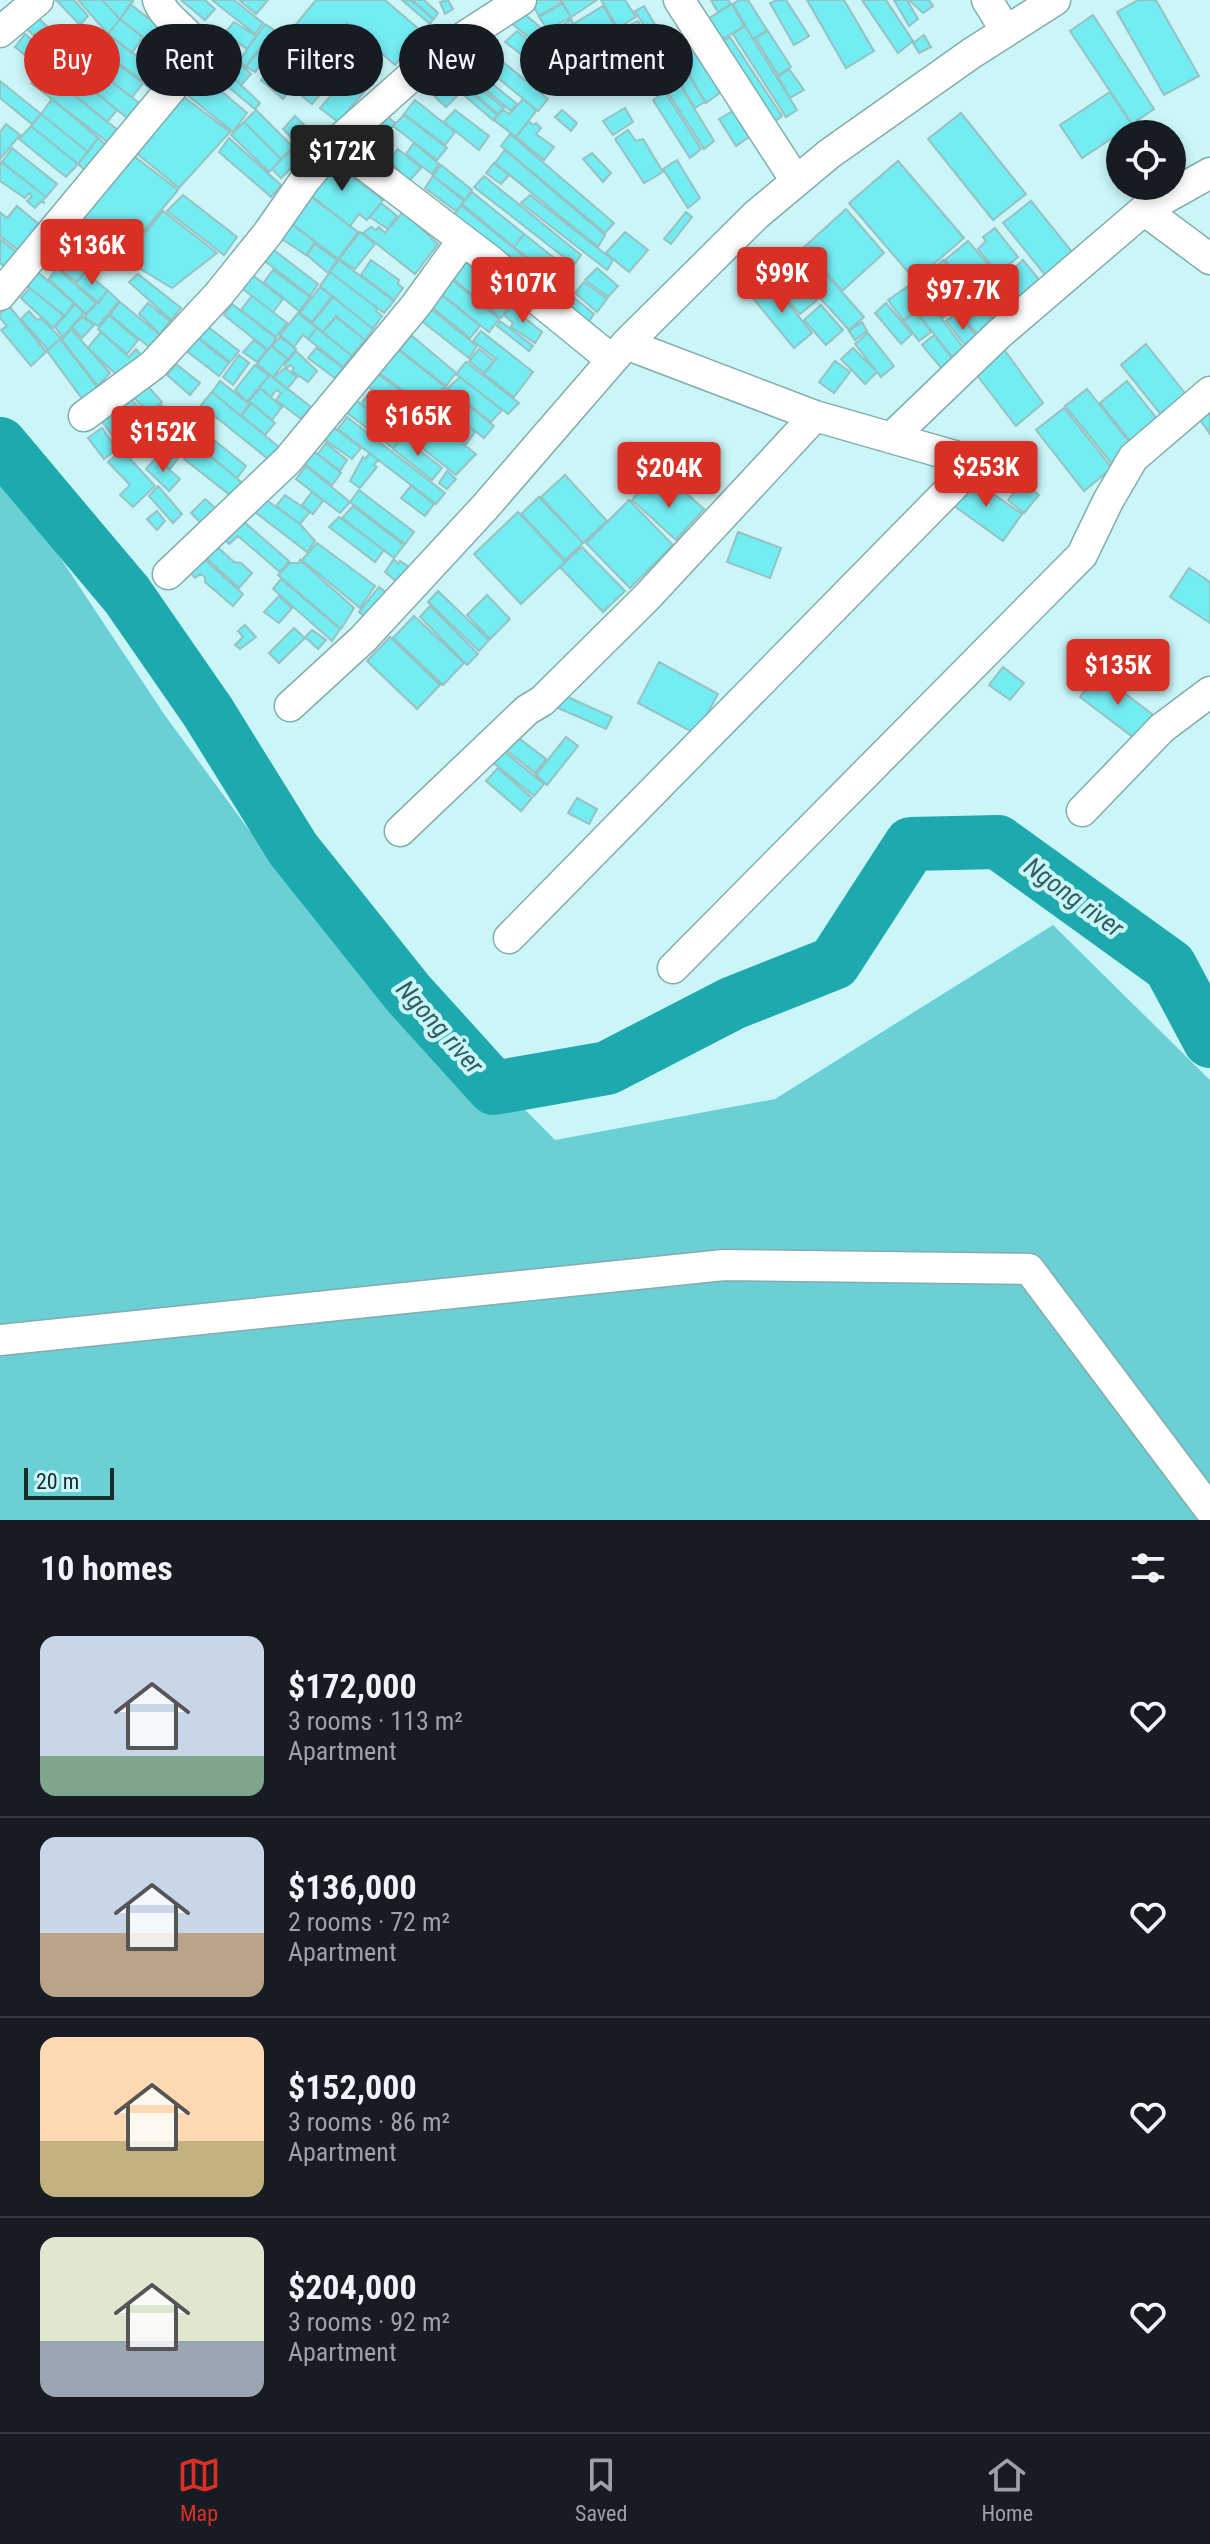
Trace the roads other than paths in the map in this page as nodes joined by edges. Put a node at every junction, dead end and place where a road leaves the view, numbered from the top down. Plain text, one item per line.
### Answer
1 (38, 0) edge
2 (158, 0) edge
3 (521, 0) edge
4 (679, 0) edge
5 (987, 0) edge
6 (1055, 0) edge
7 (1006, 31) junction
8 (0, 32) edge
9 (336, 143) junction
10 (1210, 173) edge
11 (796, 181) junction
12 (1144, 210) junction
13 (463, 240) junction
14 (1210, 259) edge
15 (0, 295) edge
16 (619, 352) junction
17 (1210, 392) edge
18 (84, 416) dead end
19 (815, 416) junction
20 (891, 438) junction
21 (168, 574) dead end
22 (1210, 692) edge
23 (290, 706) dead end
24 (1082, 811) dead end
25 (400, 831) dead end
26 (509, 938) dead end
27 (673, 968) dead end
28 (0, 1340) edge
29 (1210, 1510) edge

1 - 8 street
2 - 15 street
3 - 9 street
4 - 11 street
5 - 7 street
6 - 7 street
7 - 11 street
9 - 13 street
9 - 18 street
10 - 12 street
11 - 16 street
12 - 14 street
12 - 20 street
13 - 16 street
13 - 21 street
16 - 19 street
16 - 23 street
17 - 27 street
19 - 20 street
19 - 25 street
20 - 26 street
22 - 24 street
28 - 29 street

